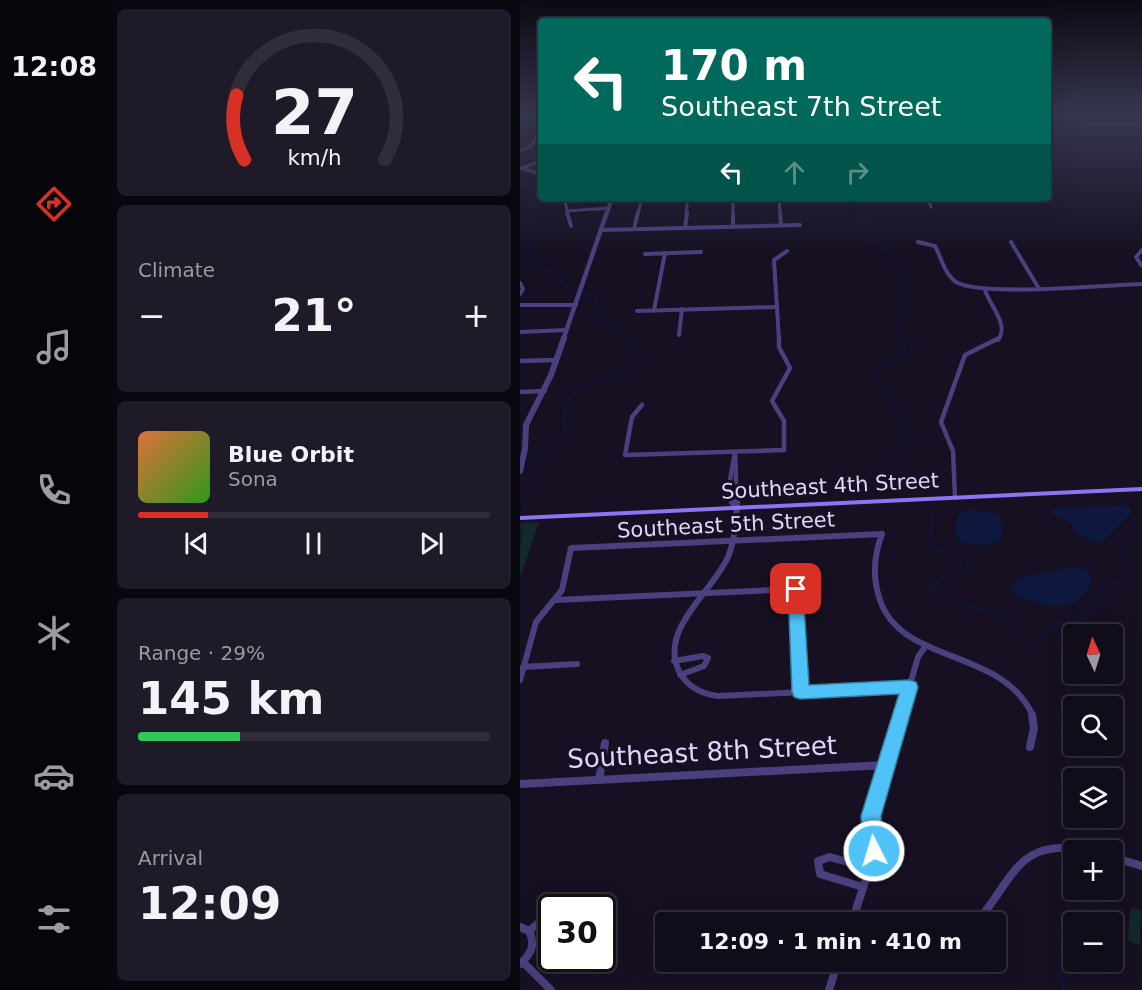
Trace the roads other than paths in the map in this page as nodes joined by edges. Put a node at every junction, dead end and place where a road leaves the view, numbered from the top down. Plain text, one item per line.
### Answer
1 (538, 163) edge
2 (520, 168) edge
3 (538, 173) edge
4 (565, 201) edge
5 (611, 201) edge
6 (641, 201) edge
7 (688, 201) edge
8 (733, 201) edge
9 (779, 201) edge
10 (929, 201) edge
11 (931, 207) dead end
12 (609, 208) junction
13 (567, 211) junction
14 (781, 225) junction
15 (800, 225) dead end
16 (571, 226) dead end
17 (733, 227) junction
18 (685, 228) junction
19 (634, 229) junction
20 (602, 230) junction
21 (918, 242) dead end
22 (1011, 242) dead end
23 (787, 251) dead end
24 (1140, 251) edge
25 (701, 252) dead end
26 (665, 253) junction
27 (645, 254) dead end
28 (1141, 266) edge
29 (520, 283) edge
30 (1141, 284) edge
31 (1038, 287) junction
32 (985, 290) junction
33 (520, 294) edge
34 (577, 303) junction
35 (520, 305) edge
36 (777, 306) junction
37 (682, 309) junction
38 (637, 310) dead end
39 (654, 310) junction
40 (566, 330) junction
41 (520, 332) edge
42 (679, 335) dead end
43 (556, 360) junction
44 (520, 361) edge
45 (545, 391) junction
46 (520, 392) edge
47 (642, 405) dead end
48 (523, 426) edge
49 (735, 452) junction
50 (520, 471) edge
51 (1141, 489) edge
52 (955, 498) junction
53 (735, 508) junction
54 (520, 518) edge
55 (732, 541) junction
56 (701, 596) junction
57 (554, 600) junction
58 (925, 647) junction
59 (674, 661) junction
60 (577, 664) dead end
61 (523, 667) junction
62 (680, 675) junction
63 (520, 680) edge
64 (909, 687) junction
65 (800, 692) junction
66 (605, 742) dead end
67 (1030, 747) dead end
68 (886, 765) junction
69 (599, 780) junction
70 (520, 784) edge
71 (1063, 848) edge
72 (1123, 860) edge
73 (1141, 866) edge
74 (869, 868) junction
75 (863, 887) junction
76 (855, 912) edge
77 (984, 912) edge
78 (538, 924) edge
79 (520, 927) edge
80 (529, 931) junction
81 (522, 963) edge
82 (835, 972) edge
83 (551, 990) edge
84 (829, 990) edge

1 - 2 street
2 - 3 street
4 - 13 street
5 - 12 street
6 - 19 street
7 - 18 street
8 - 17 street
9 - 14 street
10 - 11 street
12 - 13 street
12 - 20 street
13 - 16 street
14 - 15 street
14 - 17 street
17 - 18 street
18 - 19 street
19 - 20 street
20 - 34 street
21 - 32 street
22 - 31 street
23 - 36 street
24 - 28 street
25 - 26 street
26 - 27 street
26 - 39 street
29 - 33 street
30 - 31 street
31 - 32 street
32 - 52 street
34 - 35 street
34 - 40 street
36 - 37 street
36 - 49 street
37 - 39 street
37 - 42 street
38 - 39 street
40 - 41 street
40 - 43 street
43 - 44 street
43 - 45 street
45 - 46 street
45 - 48 street
47 - 49 street
48 - 50 street
49 - 53 street
51 - 52 main road, Southeast 4th Street
52 - 53 main road, Southeast 4th Street
53 - 54 main road, Southeast 4th Street
53 - 55 street
55 - 56 street
55 - 57 street, Southeast 5th Street
55 - 58 street, Southeast 5th Street
56 - 57 street
56 - 59 street
56 - 65 street
57 - 61 street
58 - 64 street
58 - 67 street
59 - 62 street
59 - 62 street
60 - 61 street
61 - 63 street
62 - 65 street
64 - 65 street
64 - 68 street
66 - 69 street
68 - 69 street, Southeast 8th Street
68 - 74 street
69 - 70 street, Southeast 8th Street
71 - 77 street
72 - 73 street
74 - 75 street
74 - 75 street
75 - 76 street
78 - 80 street
79 - 80 street
80 - 81 street
81 - 83 street
82 - 84 street

